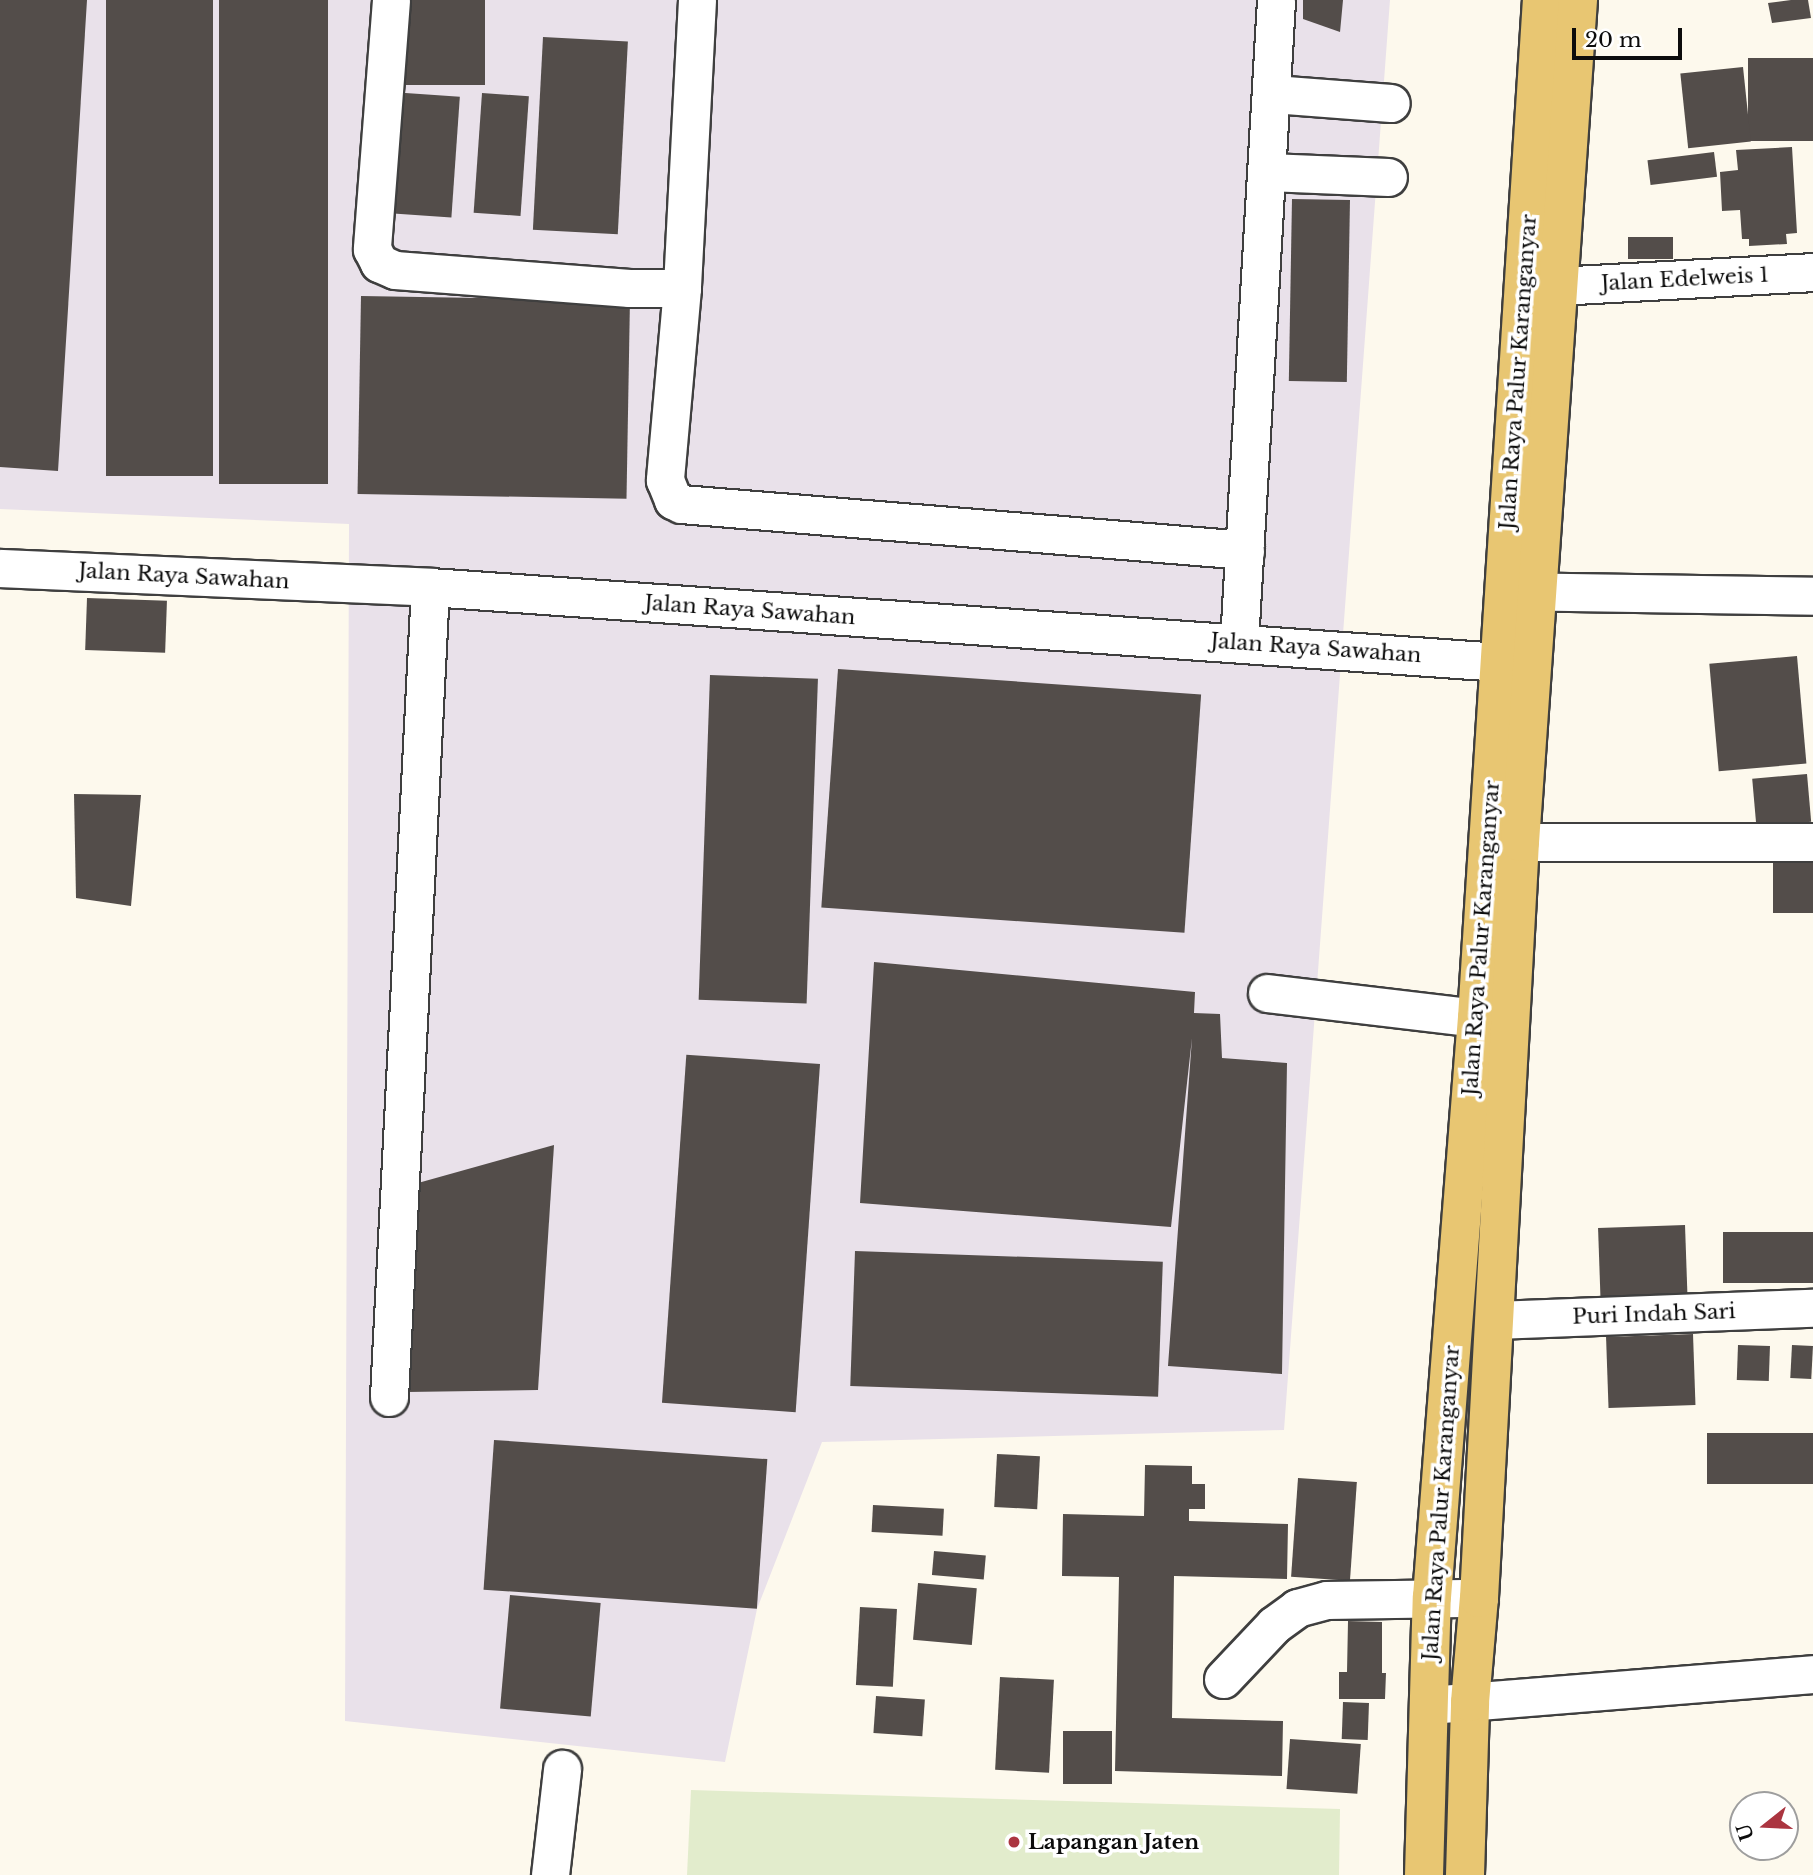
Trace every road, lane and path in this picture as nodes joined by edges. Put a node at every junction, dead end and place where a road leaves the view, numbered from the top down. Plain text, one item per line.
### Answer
1 (391, 0) edge
2 (697, 0) edge
3 (1276, 0) edge
4 (1542, 0) edge
5 (1578, 0) edge
6 (1273, 94) junction
7 (1391, 103) dead end
8 (1268, 172) junction
9 (1388, 177) dead end
10 (1813, 272) edge
11 (1580, 284) junction
12 (682, 288) junction
13 (1245, 550) junction
14 (0, 568) edge
15 (430, 587) junction
16 (1549, 592) junction
17 (1813, 596) edge
18 (1239, 642) junction
19 (1515, 664) junction
20 (1504, 842) junction
21 (1813, 842) edge
22 (1267, 993) dead end
23 (1477, 1018) junction
24 (1813, 1308) edge
25 (1521, 1319) junction
26 (389, 1396) dead end
27 (1432, 1597) junction
28 (1479, 1598) junction
29 (1813, 1674) edge
30 (1223, 1679) dead end
31 (1495, 1700) junction
32 (1429, 1705) junction
33 (562, 1769) dead end
34 (550, 1875) edge
35 (1424, 1875) edge
36 (1465, 1875) edge

1 - 12 street
2 - 12 street
3 - 6 street
4 - 16 main road, Jalan Raya Palur Karanganyar
5 - 11 main road, Jalan Raya Palur Karanganyar
6 - 7 street
6 - 8 street
8 - 9 street
8 - 13 street
10 - 11 street, Jalan Edelweis 1
11 - 16 main road, Jalan Raya Palur Karanganyar
12 - 13 street
13 - 18 street
14 - 15 street, Jalan Raya Sawahan
15 - 18 street, Jalan Raya Sawahan
15 - 26 street
16 - 17 street
16 - 19 main road, Jalan Raya Palur Karanganyar
18 - 19 street, Jalan Raya Sawahan
19 - 20 main road, Jalan Raya Palur Karanganyar
20 - 21 street
20 - 23 main road, Jalan Raya Palur Karanganyar
20 - 25 main road, Jalan Raya Palur Karanganyar
22 - 23 street
23 - 27 main road, Jalan Raya Palur Karanganyar
24 - 25 street, Puri Indah Sari
25 - 28 main road, Jalan Raya Palur Karanganyar
27 - 28 street
27 - 30 street
27 - 32 main road, Jalan Raya Palur Karanganyar
28 - 31 main road, Jalan Raya Palur Karanganyar
29 - 31 street
31 - 32 street
31 - 36 main road, Jalan Raya Palur Karanganyar
32 - 35 main road, Jalan Raya Palur Karanganyar
33 - 34 street

